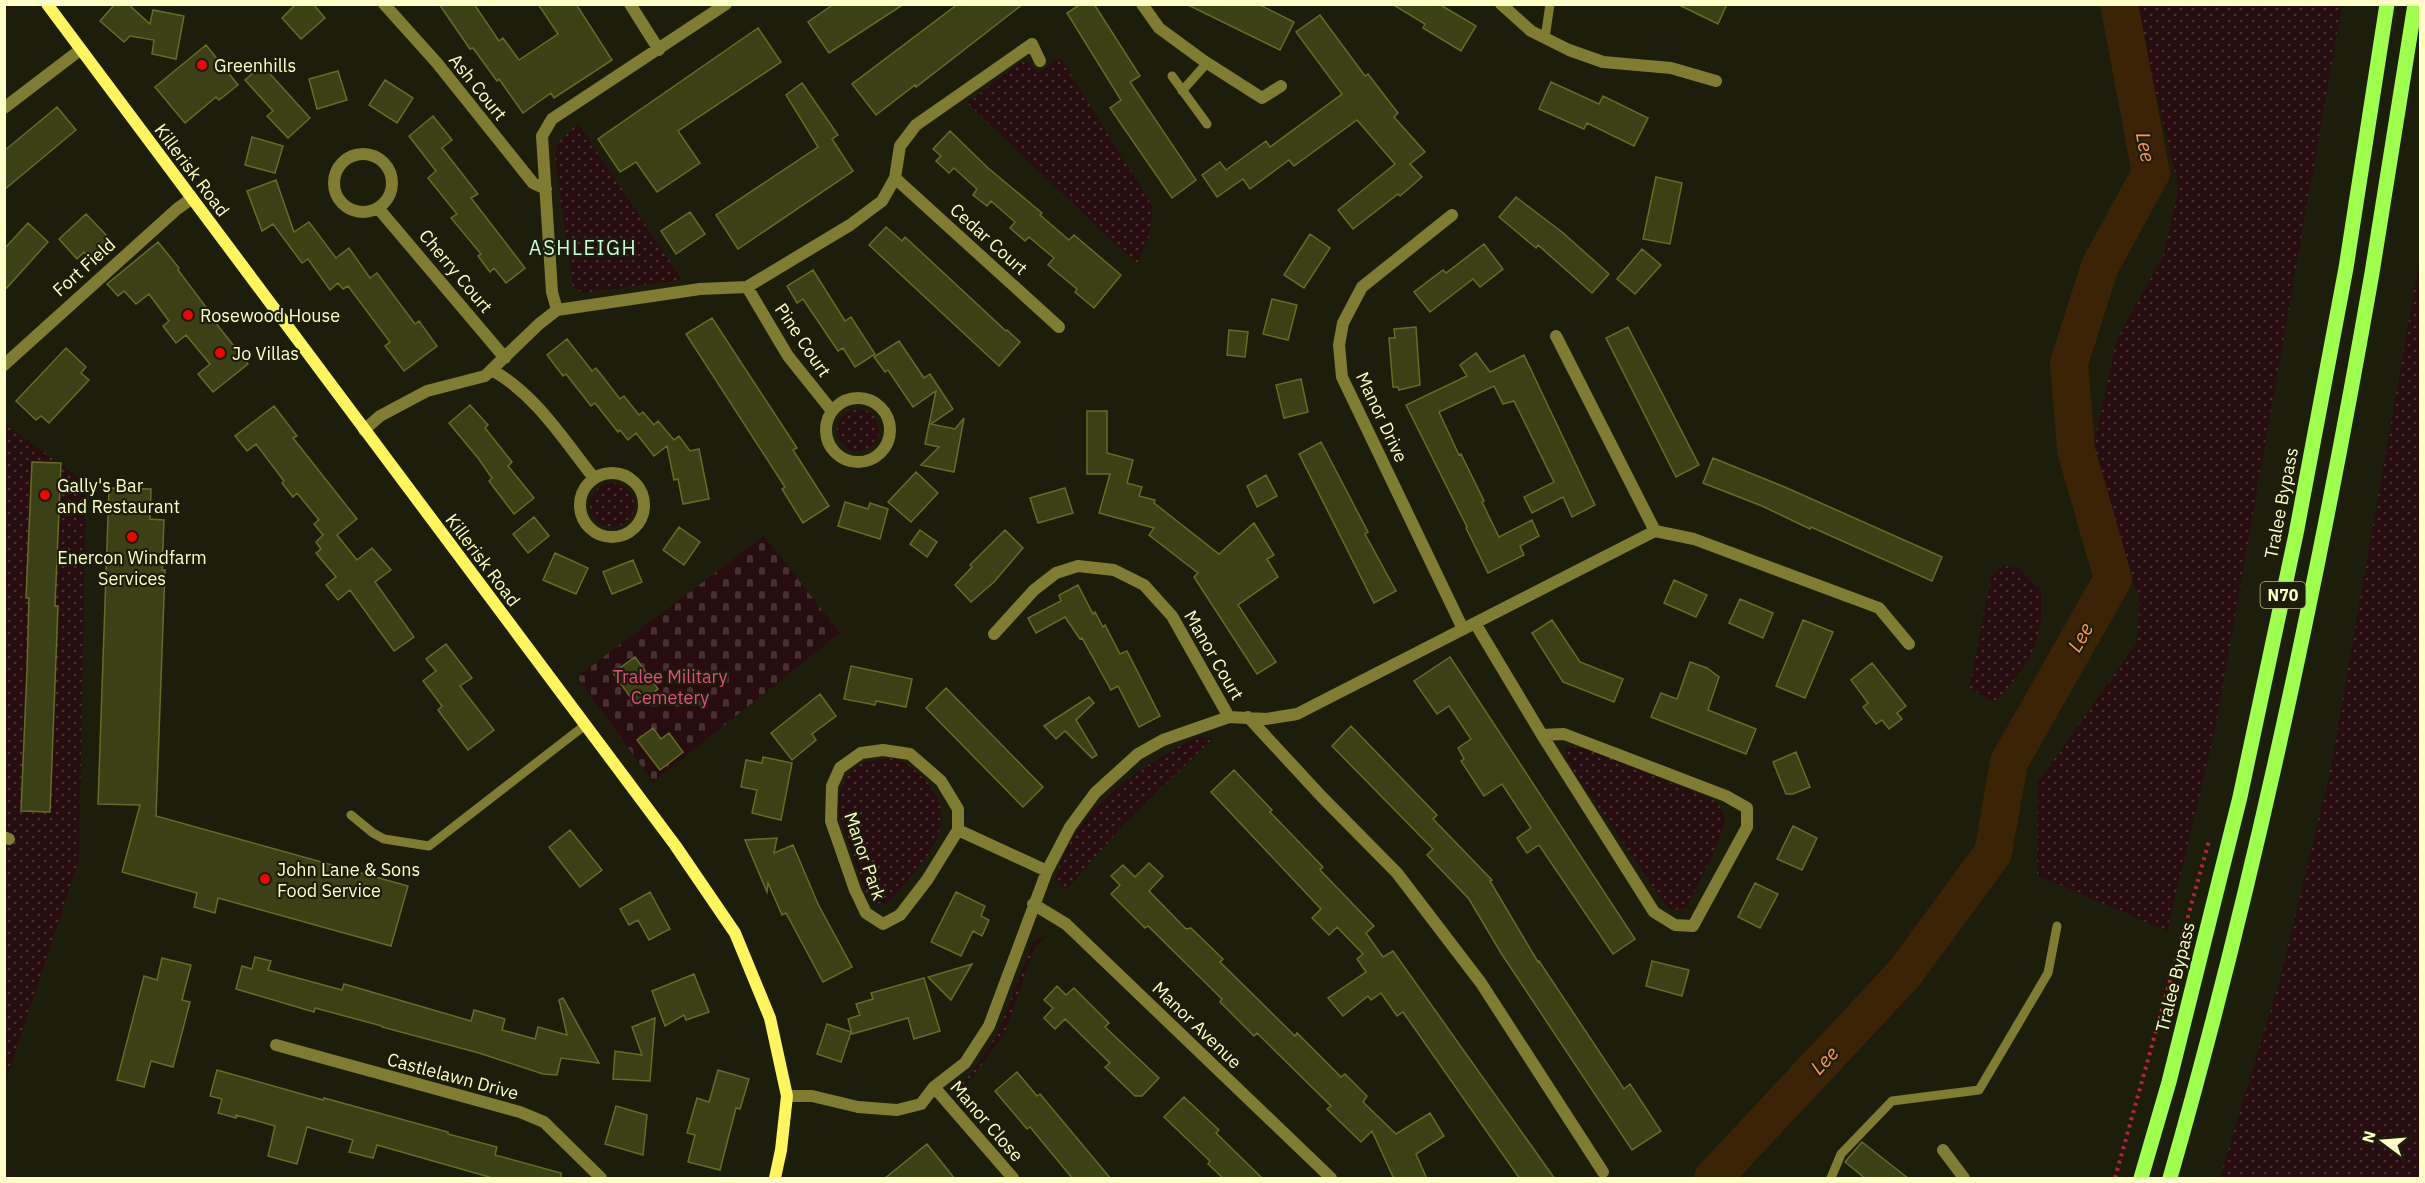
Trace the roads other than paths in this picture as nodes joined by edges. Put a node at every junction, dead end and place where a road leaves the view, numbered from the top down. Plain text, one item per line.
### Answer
1 (47, 4) edge
2 (384, 4) edge
3 (630, 4) edge
4 (726, 4) edge
5 (1142, 4) edge
6 (1501, 4) edge
7 (1550, 4) edge
8 (2386, 4) edge
9 (2415, 4) edge
10 (1545, 38) junction
11 (80, 50) junction
12 (659, 50) junction
13 (1040, 61) dead end
14 (1207, 63) junction
15 (1172, 76) dead end
16 (1716, 81) dead end
17 (1281, 86) dead end
18 (1182, 91) junction
19 (4, 108) edge
20 (1207, 124) dead end
21 (895, 178) junction
22 (546, 189) junction
23 (191, 199) junction
24 (378, 208) junction
25 (1452, 215) dead end
26 (747, 287) junction
27 (557, 310) junction
28 (1059, 327) dead end
29 (1556, 336) dead end
30 (505, 358) junction
31 (4, 365) edge
32 (492, 370) junction
33 (832, 411) junction
34 (364, 429) junction
35 (594, 478) junction
36 (1655, 531) junction
37 (1475, 623) junction
38 (1463, 629) junction
39 (994, 634) dead end
40 (1909, 644) dead end
41 (1228, 717) junction
42 (1248, 717) junction
43 (584, 726) junction
44 (1542, 735) junction
45 (351, 815) dead end
46 (958, 830) junction
47 (1047, 870) junction
48 (1034, 904) junction
49 (2057, 926) dead end
50 (276, 1046) dead end
51 (934, 1087) junction
52 (786, 1096) junction
53 (1943, 1150) dead end
54 (1603, 1172) dead end
55 (600, 1179) edge
56 (775, 1179) edge
57 (1013, 1179) edge
58 (1331, 1179) edge
59 (1831, 1179) edge
60 (1964, 1179) edge
61 (2141, 1179) edge
62 (2170, 1179) edge

1 - 11 main road, Killerisk Road
2 - 22 street, Ash Court
3 - 12 street
4 - 12 street
5 - 14 street
6 - 10 street
7 - 10 lane
8 - 61 main road, Tralee Bypass / N70
9 - 62 main road, N70
10 - 16 street
11 - 19 street
11 - 23 main road, Killerisk Road
12 - 22 street
13 - 21 street
14 - 17 street
14 - 18 lane
15 - 18 lane
18 - 20 lane
21 - 26 street
21 - 28 street, Cedar Court
22 - 27 street
23 - 31 street, Fort Field
23 - 34 main road, Killerisk Road
24 - 24 street
24 - 30 street, Cherry Court
25 - 38 street, Manor Drive
26 - 27 street
26 - 33 street, Pine Court
27 - 30 street
29 - 36 street
30 - 32 street
32 - 34 street
32 - 35 street
33 - 33 street
34 - 43 main road, Killerisk Road
35 - 35 street
36 - 37 street
36 - 40 street
37 - 38 street
37 - 44 street
38 - 42 street
39 - 41 street, Manor Court
41 - 42 street
41 - 47 street
42 - 54 street
43 - 45 lane
43 - 52 main road, Killerisk Road
44 - 44 street
46 - 46 street, Manor Park
46 - 47 street
47 - 48 street
48 - 51 street
48 - 58 street, Manor Avenue
49 - 59 lane
50 - 55 street, Castlelawn Drive
51 - 52 street
51 - 57 street, Manor Close
52 - 56 main road, Killerisk Road
53 - 60 street

